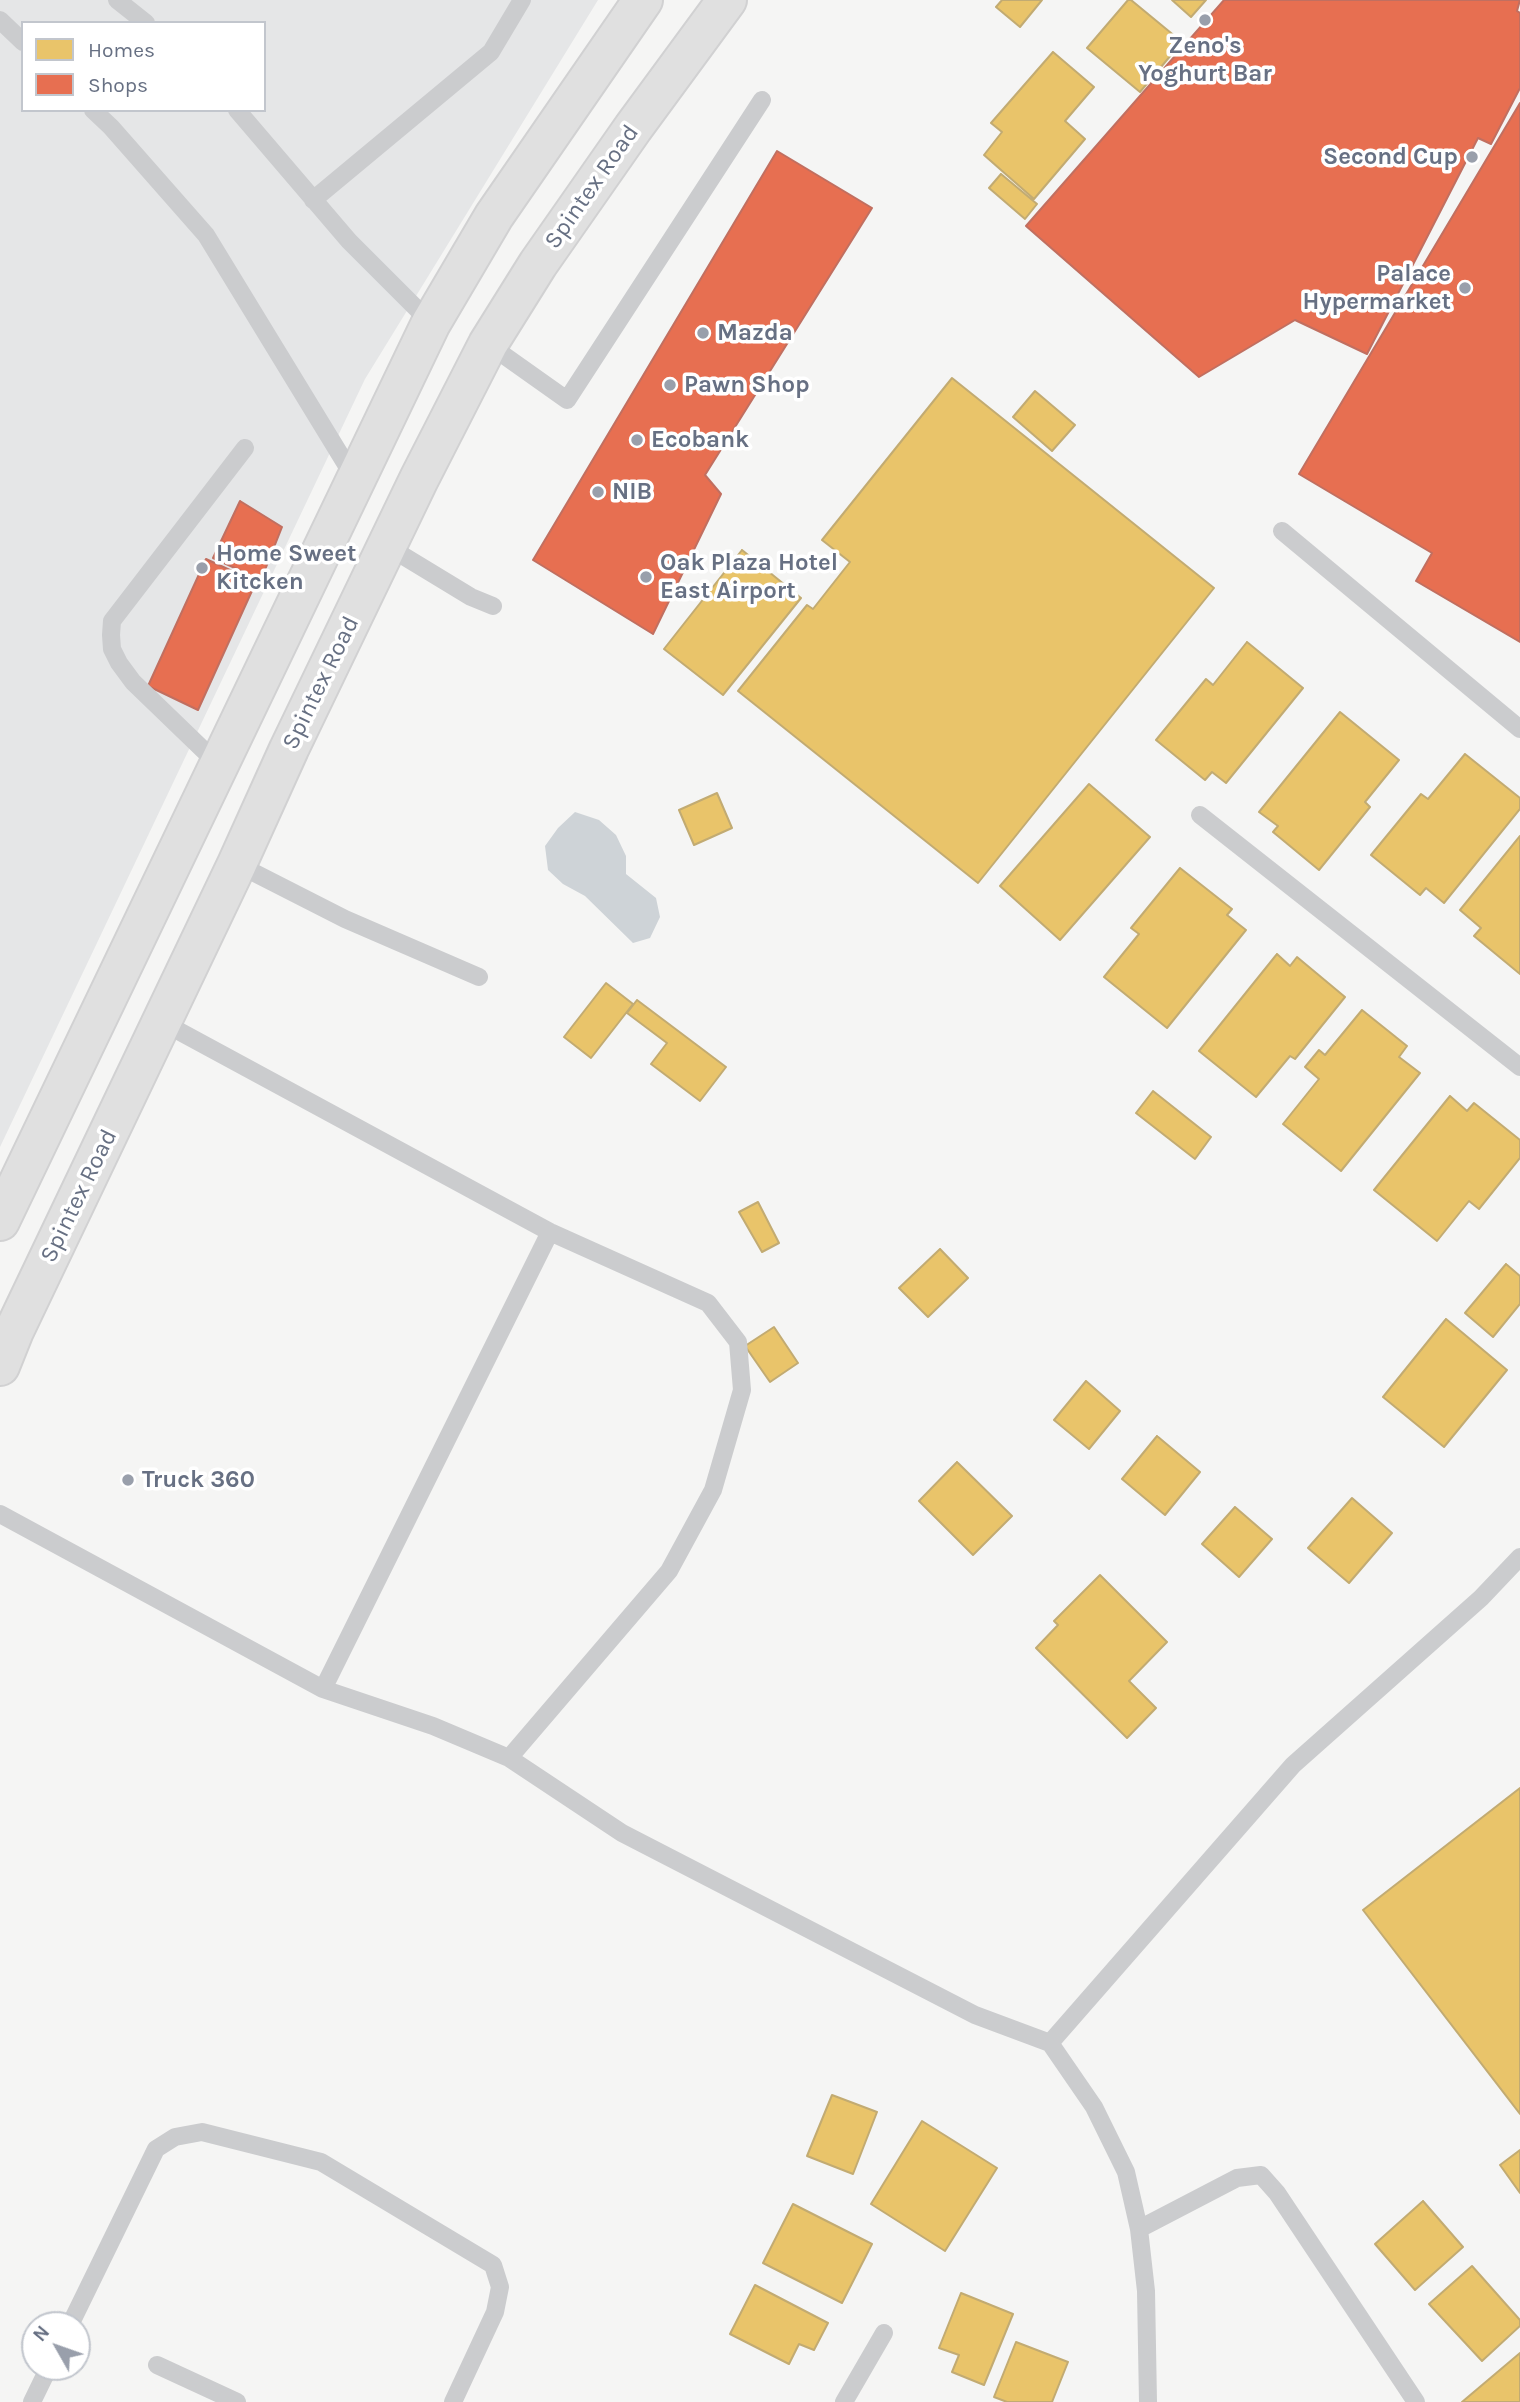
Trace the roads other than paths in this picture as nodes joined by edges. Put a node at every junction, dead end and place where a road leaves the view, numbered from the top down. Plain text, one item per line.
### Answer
1 (117, 0) edge
2 (522, 0) edge
3 (643, 0) edge
4 (727, 0) edge
5 (0, 20) edge
6 (143, 21) edge
7 (21, 40) edge
8 (762, 100) dead end
9 (95, 112) edge
10 (239, 112) edge
11 (313, 200) junction
12 (431, 323) junction
13 (488, 344) junction
14 (245, 448) dead end
15 (355, 479) junction
16 (1282, 531) dead end
17 (387, 546) junction
18 (493, 606) dead end
19 (1520, 729) edge
20 (219, 765) junction
21 (1200, 814) dead end
22 (237, 864) junction
23 (480, 977) dead end
24 (162, 1022) junction
25 (1520, 1067) edge
26 (0, 1221) edge
27 (550, 1232) junction
28 (0, 1366) edge
29 (0, 1514) edge
30 (1520, 1558) edge
31 (323, 1689) junction
32 (509, 1758) junction
33 (1050, 2042) junction
34 (1139, 2229) junction
35 (77, 2311) edge
36 (884, 2333) dead end
37 (157, 2365) dead end
38 (42, 2381) edge
39 (32, 2402) edge
40 (237, 2402) edge
41 (453, 2402) edge
42 (844, 2402) edge
43 (1148, 2402) edge
44 (1416, 2402) edge

1 - 6 lane
2 - 11 lane
3 - 12 main road
4 - 13 main road, Spintex Road
5 - 7 lane
8 - 13 lane
9 - 15 lane
10 - 11 lane
11 - 12 lane
12 - 15 main road
13 - 17 main road, Spintex Road
14 - 20 lane
15 - 20 main road
16 - 19 lane
17 - 18 lane
17 - 22 main road, Spintex Road
20 - 26 main road
21 - 25 lane
22 - 23 lane
22 - 24 main road, Spintex Road
24 - 27 lane
24 - 28 main road, Spintex Road
27 - 31 lane
27 - 32 lane
29 - 31 lane
30 - 33 lane
31 - 32 lane
32 - 33 lane
33 - 34 lane
34 - 43 lane
34 - 44 lane
35 - 41 lane
36 - 42 lane
37 - 40 lane
38 - 39 lane

